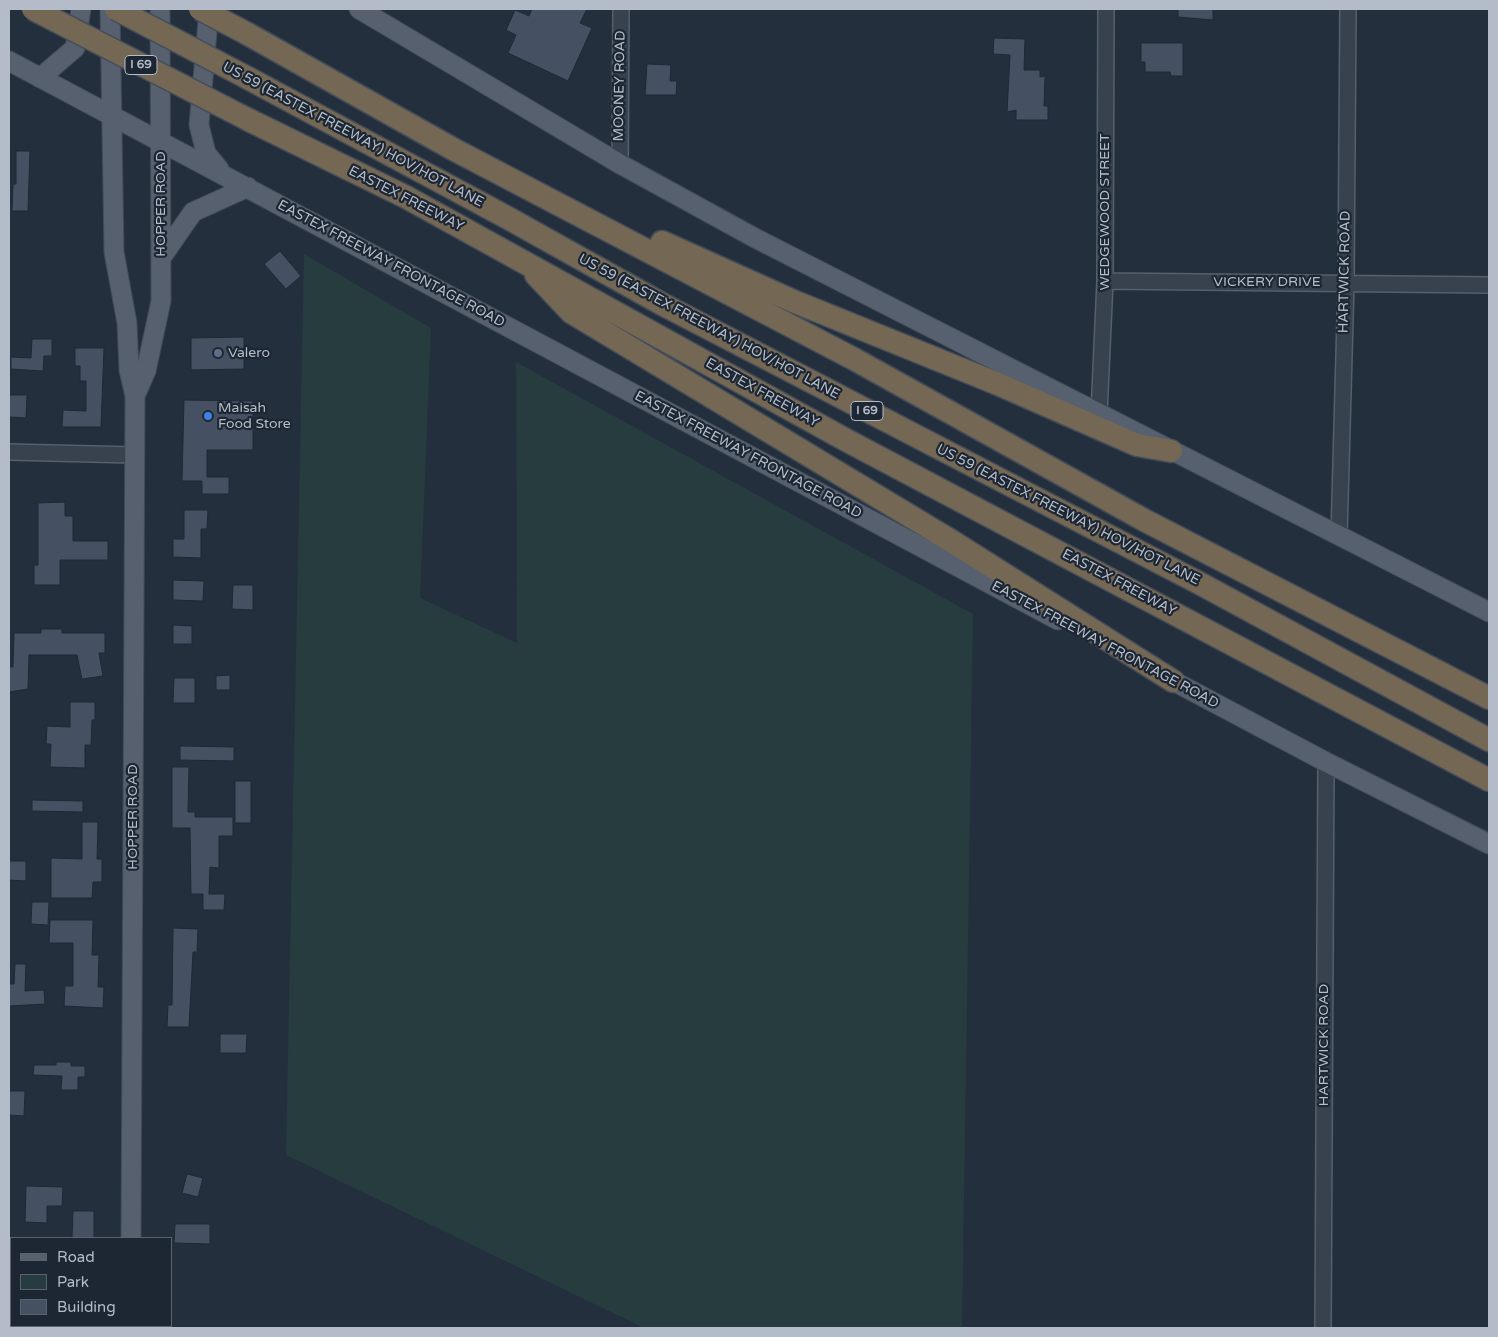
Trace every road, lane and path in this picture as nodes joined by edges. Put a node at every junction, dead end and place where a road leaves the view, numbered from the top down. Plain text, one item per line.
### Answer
1 (33, 9) edge
2 (81, 9) edge
3 (110, 9) edge
4 (116, 9) edge
5 (160, 9) edge
6 (200, 9) edge
7 (209, 9) edge
8 (359, 9) edge
9 (621, 9) edge
10 (1106, 9) edge
11 (1348, 9) edge
12 (9, 61) edge
13 (40, 78) junction
14 (113, 115) junction
15 (162, 141) junction
16 (453, 149) junction
17 (620, 164) junction
18 (221, 172) junction
19 (248, 187) junction
20 (161, 258) junction
21 (521, 259) junction
22 (1105, 281) junction
23 (1346, 283) junction
24 (1489, 285) edge
25 (135, 396) junction
26 (1099, 414) junction
27 (1171, 451) junction
28 (9, 452) edge
29 (134, 455) junction
30 (1338, 536) junction
31 (1489, 612) edge
32 (1173, 681) junction
33 (1489, 698) edge
34 (1489, 740) edge
35 (1326, 762) junction
36 (1489, 780) edge
37 (1489, 844) edge
38 (131, 1237) edge
39 (1323, 1328) edge

1 - 21 highway, EASTEX FREEWAY / I 69, bridge
2 - 13 main road
3 - 14 main road, HOPPER ROAD
4 - 34 highway, US 59 (EASTEX FREEWAY) HOV/HOT LANE / I 69, bridge
5 - 15 main road, HOPPER ROAD
6 - 16 highway, bridge
7 - 18 main road
8 - 17 main road
9 - 17 street, MOONEY ROAD
10 - 22 street, WEDGEWOOD STREET
11 - 23 street, HARTWICK ROAD
12 - 13 main road, EASTEX FREEWAY FRONTAGE ROAD
13 - 14 main road, EASTEX FREEWAY FRONTAGE ROAD
14 - 15 main road, EASTEX FREEWAY FRONTAGE ROAD
14 - 25 main road, HOPPER ROAD
15 - 18 main road, EASTEX FREEWAY FRONTAGE ROAD
15 - 20 main road, HOPPER ROAD
16 - 27 highway
16 - 33 highway
17 - 26 main road
18 - 19 main road, EASTEX FREEWAY FRONTAGE ROAD
19 - 20 main road
19 - 32 main road, EASTEX FREEWAY FRONTAGE ROAD
20 - 25 main road, HOPPER ROAD
21 - 32 highway
21 - 36 highway, EASTEX FREEWAY / I 69
22 - 23 street, VICKERY DRIVE
22 - 26 street, WEDGEWOOD STREET
23 - 24 street, VICKERY DRIVE
23 - 30 street, HARTWICK ROAD
25 - 29 main road, HOPPER ROAD
26 - 27 main road
27 - 30 main road
28 - 29 street
29 - 38 main road, HOPPER ROAD
30 - 31 main road
32 - 35 main road, EASTEX FREEWAY FRONTAGE ROAD
35 - 37 main road, EASTEX FREEWAY FRONTAGE ROAD
35 - 39 street, HARTWICK ROAD

